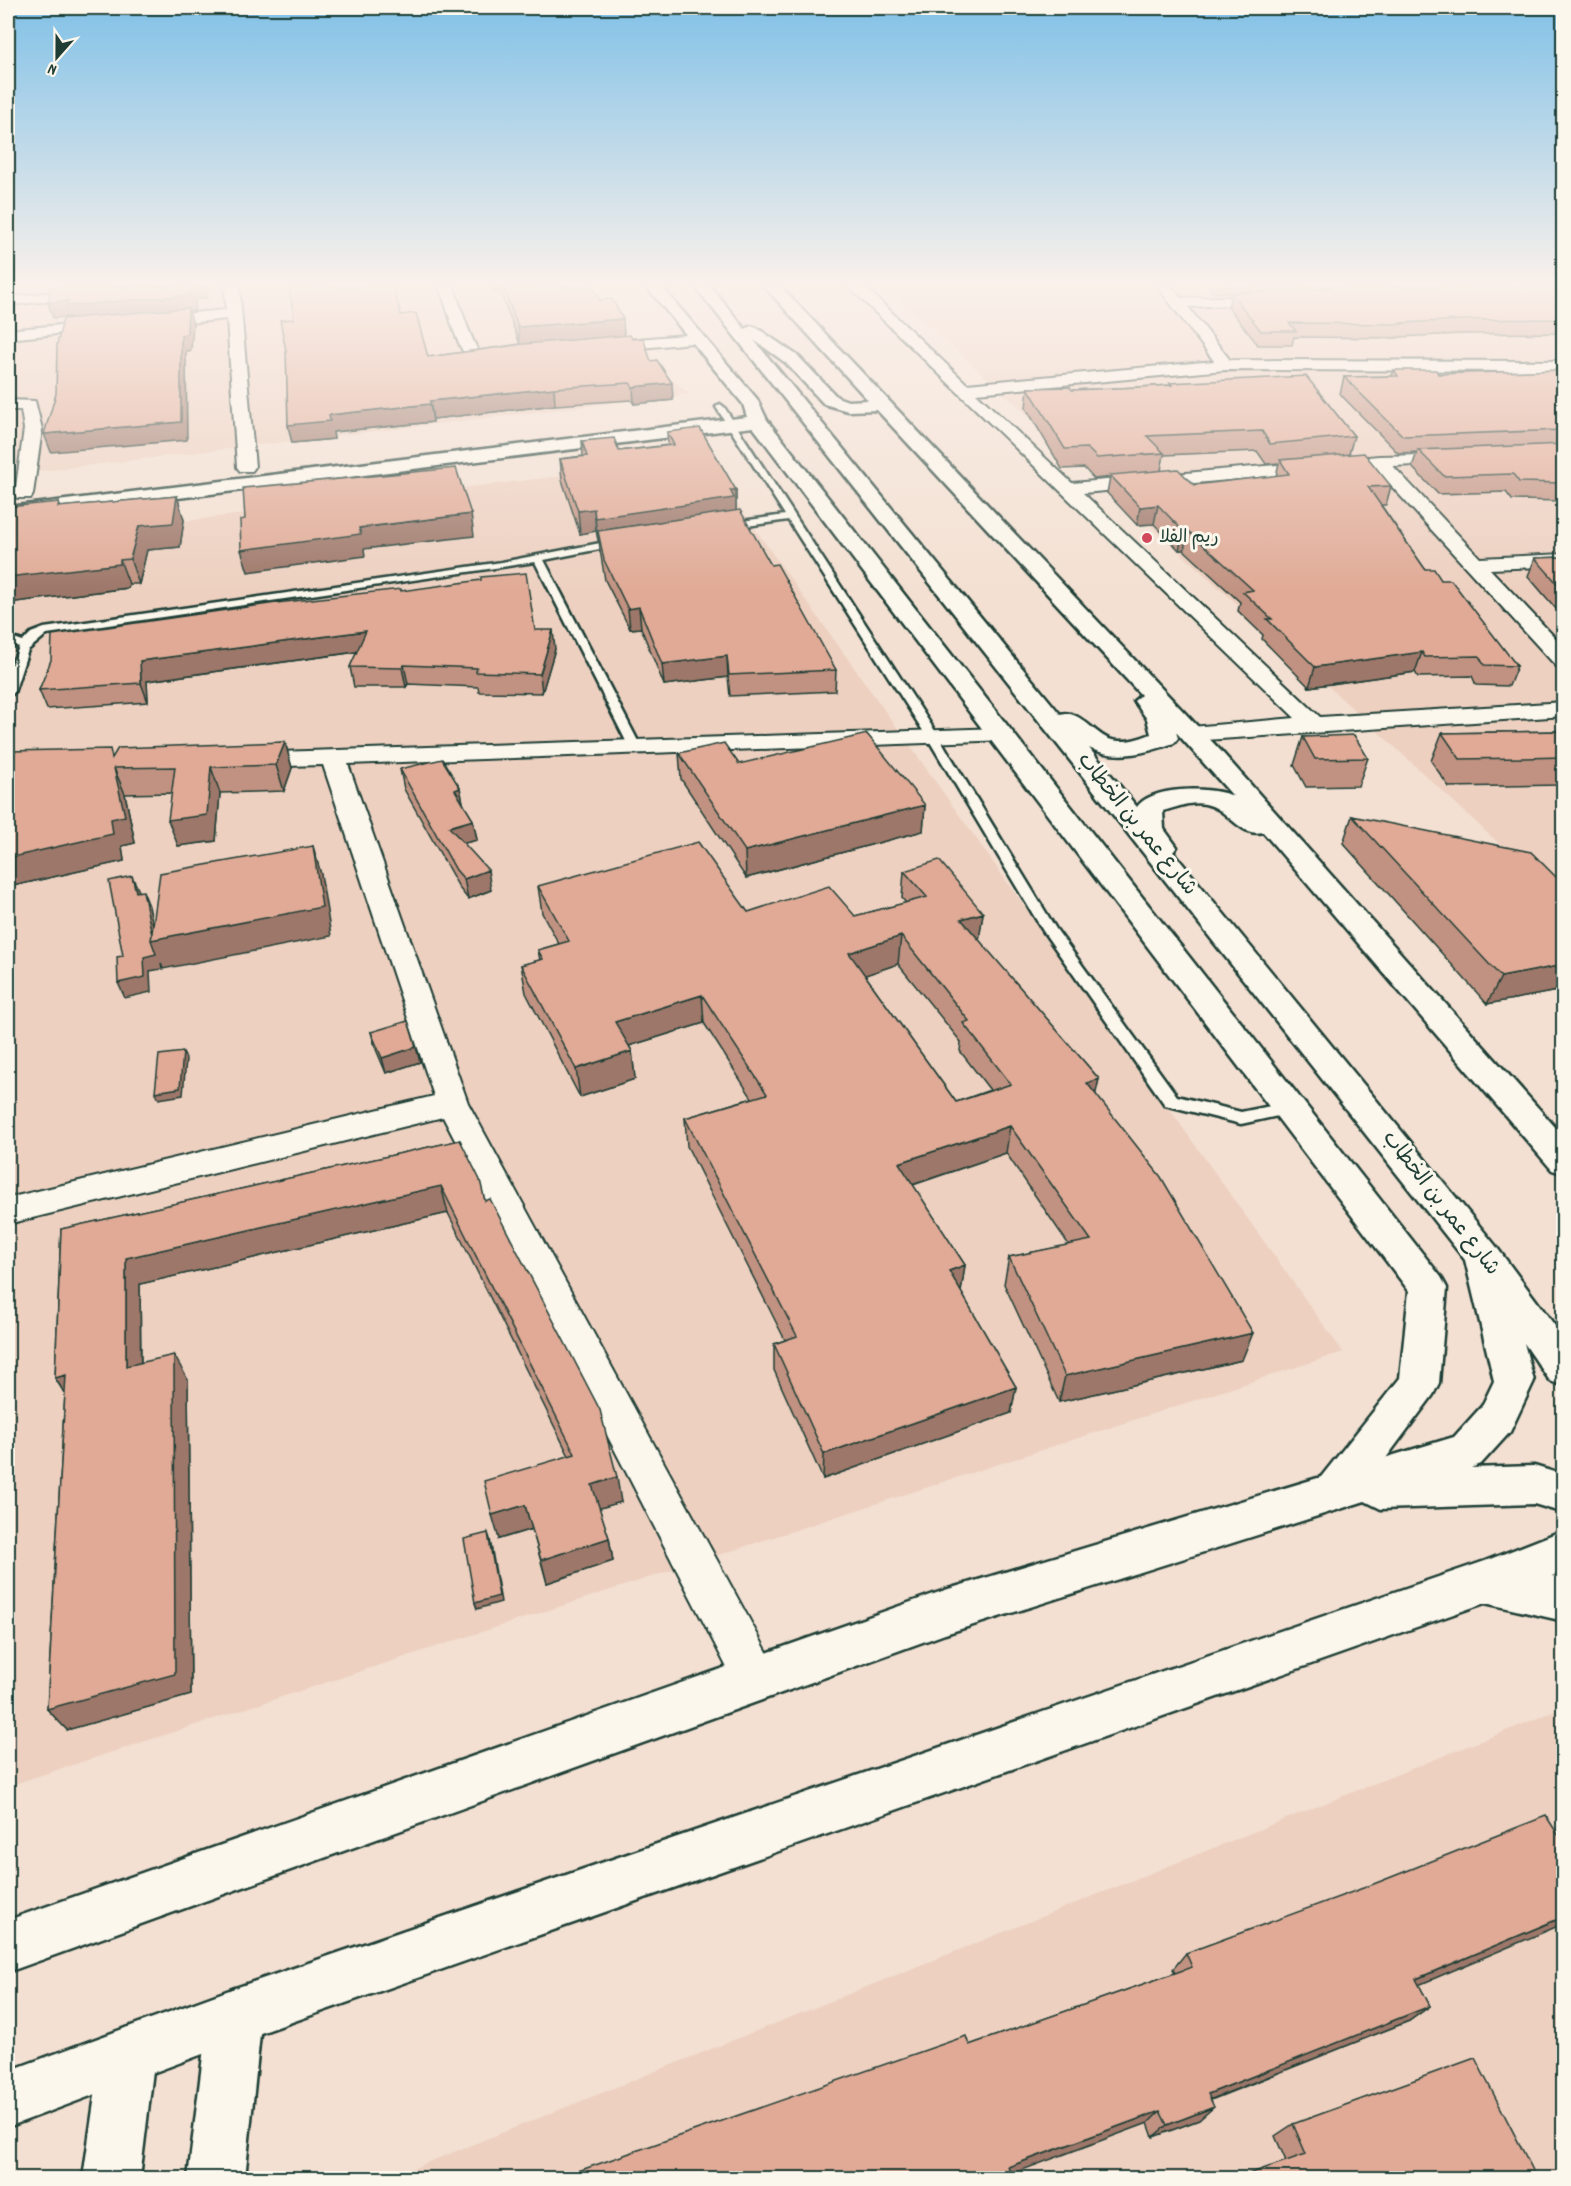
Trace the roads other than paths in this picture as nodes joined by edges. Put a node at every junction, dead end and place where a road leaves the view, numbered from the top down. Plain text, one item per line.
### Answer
1 (240, 388) edge
2 (729, 388) edge
3 (784, 388) edge
4 (817, 388) edge
5 (867, 388) edge
6 (974, 388) edge
7 (963, 389) joint
8 (882, 404) junction
9 (8, 405) edge
10 (720, 407) junction
11 (747, 416) junction
12 (1472, 458) edge
13 (1379, 460) junction
14 (246, 467) junction
15 (1068, 489) junction
16 (16, 495) edge
17 (8, 513) edge
18 (791, 517) junction
19 (712, 528) edge
20 (634, 540) edge
21 (538, 558) junction
22 (1563, 560) edge
23 (1475, 564) junction
24 (1097, 633) junction
25 (8, 639) edge
26 (25, 645) junction
27 (1002, 659) junction
28 (1563, 661) edge
29 (8, 693) edge
30 (1563, 709) edge
31 (1314, 724) junction
32 (1191, 734) junction
33 (1000, 735) junction
34 (933, 737) junction
35 (635, 747) junction
36 (333, 758) junction
37 (228, 761) edge
38 (1351, 916) junction
39 (1241, 955) junction
40 (452, 1103) junction
41 (1290, 1108) junction
42 (1563, 1161) edge
43 (8, 1211) edge
44 (1482, 1255) junction
45 (1563, 1369) edge
46 (1336, 1491) junction
47 (1563, 1494) edge
48 (1563, 1550) edge
49 (1485, 1582) junction
50 (1563, 1600) edge
51 (757, 1679) junction
52 (8, 1946) edge
53 (235, 2014) junction
54 (128, 2054) junction
55 (8, 2099) edge
56 (111, 2178) edge
57 (216, 2178) edge

1 - 14 street
2 - 11 main road
3 - 27 main road, شارع عمر بن الخطاب
4 - 8 main road
5 - 8 main road
6 - 7 street
7 - 15 street
8 - 24 main road
9 - 16 street
10 - 11 main road
10 - 11 lane
10 - 14 main road
11 - 17 main road
11 - 18 lane
11 - 33 main road
12 - 13 street
13 - 15 street
13 - 23 street
14 - 16 main road
15 - 31 street
18 - 19 lane
18 - 34 lane
20 - 21 lane
21 - 26 lane
21 - 35 lane
22 - 23 street
23 - 28 street
24 - 27 main road
24 - 32 main road
25 - 26 lane
26 - 29 lane
27 - 39 main road, شارع عمر بن الخطاب
30 - 31 street
31 - 32 street
32 - 38 main road
33 - 34 street
33 - 41 main road
34 - 35 street
34 - 41 lane
35 - 36 street
36 - 37 street
36 - 40 street
38 - 39 main road
38 - 42 main road
39 - 44 main road, شارع عمر بن الخطاب
40 - 43 street
40 - 51 street
41 - 46 main road
44 - 45 main road, شارع عمر بن الخطاب
44 - 46 main road
46 - 47 main road
46 - 51 main road
48 - 49 main road
49 - 50 main road
49 - 53 main road
51 - 52 main road
53 - 54 main road
53 - 57 main road
54 - 55 main road
54 - 56 main road

